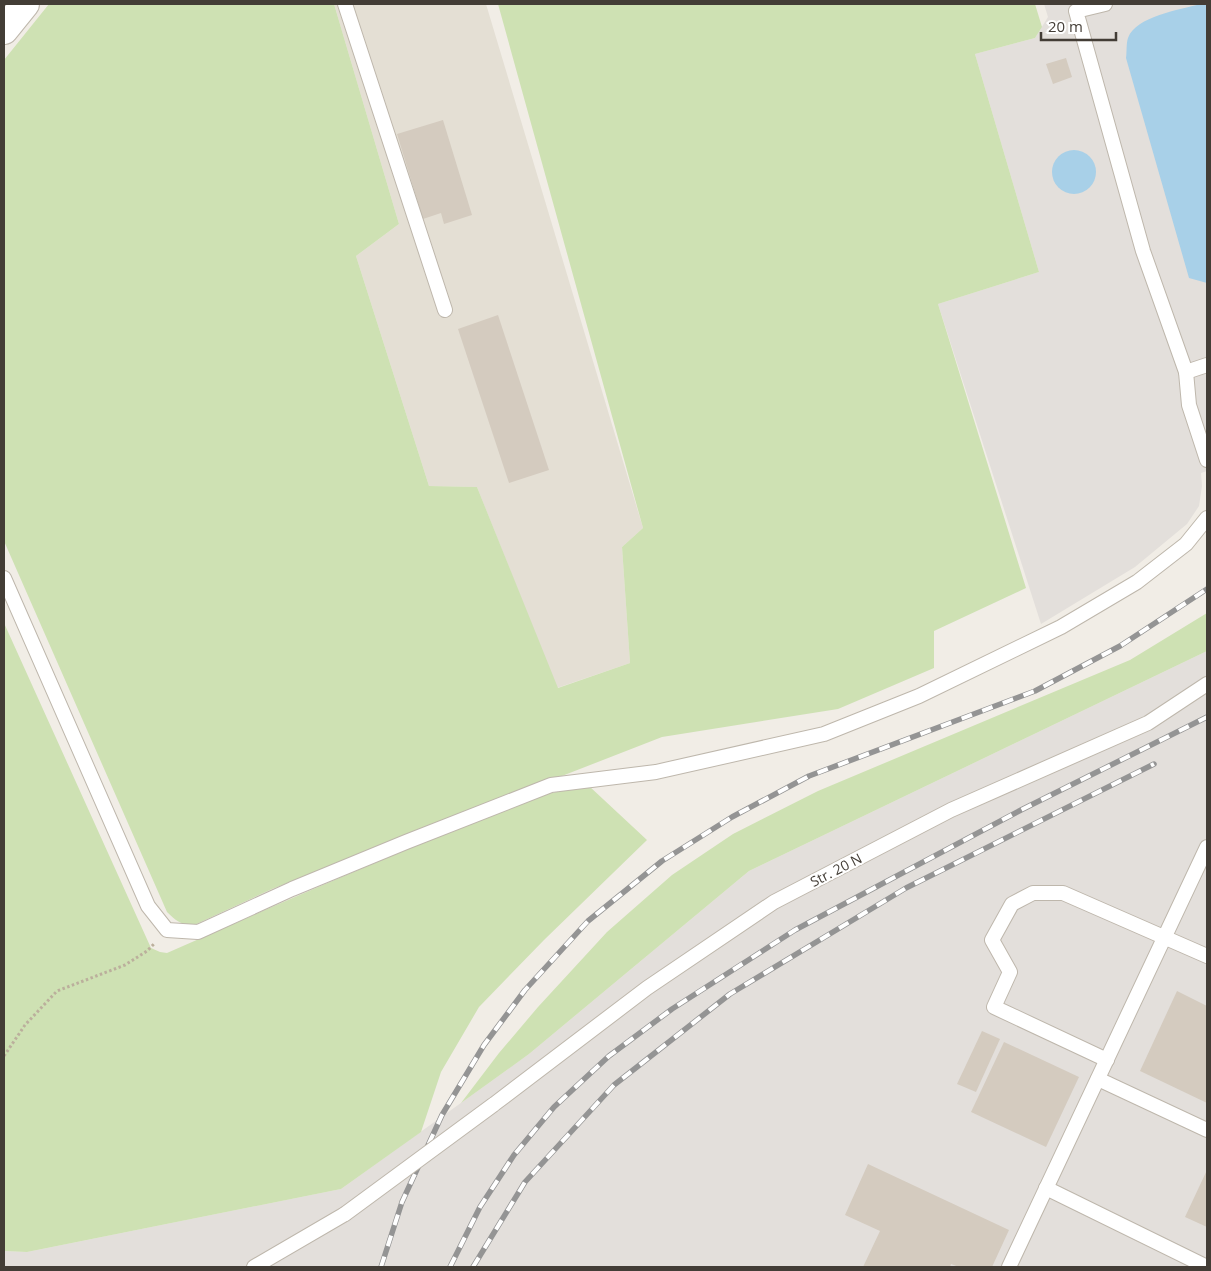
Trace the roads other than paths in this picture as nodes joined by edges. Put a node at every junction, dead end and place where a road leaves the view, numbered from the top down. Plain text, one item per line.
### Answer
1 (25, 4) edge
2 (345, 4) edge
3 (1105, 4) edge
4 (1075, 7) edge
5 (4, 30) edge
6 (445, 310) dead end
7 (1207, 365) edge
8 (1186, 372) junction
9 (1207, 460) edge
10 (1207, 518) edge
11 (4, 578) edge
12 (1207, 684) edge
13 (1207, 847) edge
14 (1165, 936) junction
15 (1207, 956) edge
16 (1107, 1060) junction
17 (1098, 1079) junction
18 (1207, 1130) edge
19 (1046, 1188) junction
20 (254, 1267) edge
21 (1009, 1267) edge
22 (1207, 1267) edge

1 - 5 street
2 - 6 lane
3 - 4 lane
4 - 8 lane
7 - 8 lane
8 - 9 lane
10 - 11 lane
12 - 20 lane, Str. 20 N, bridge
13 - 14 lane
14 - 15 lane
14 - 16 lane
14 - 16 lane
16 - 17 lane
17 - 18 lane
17 - 19 lane
19 - 21 lane
19 - 22 lane

